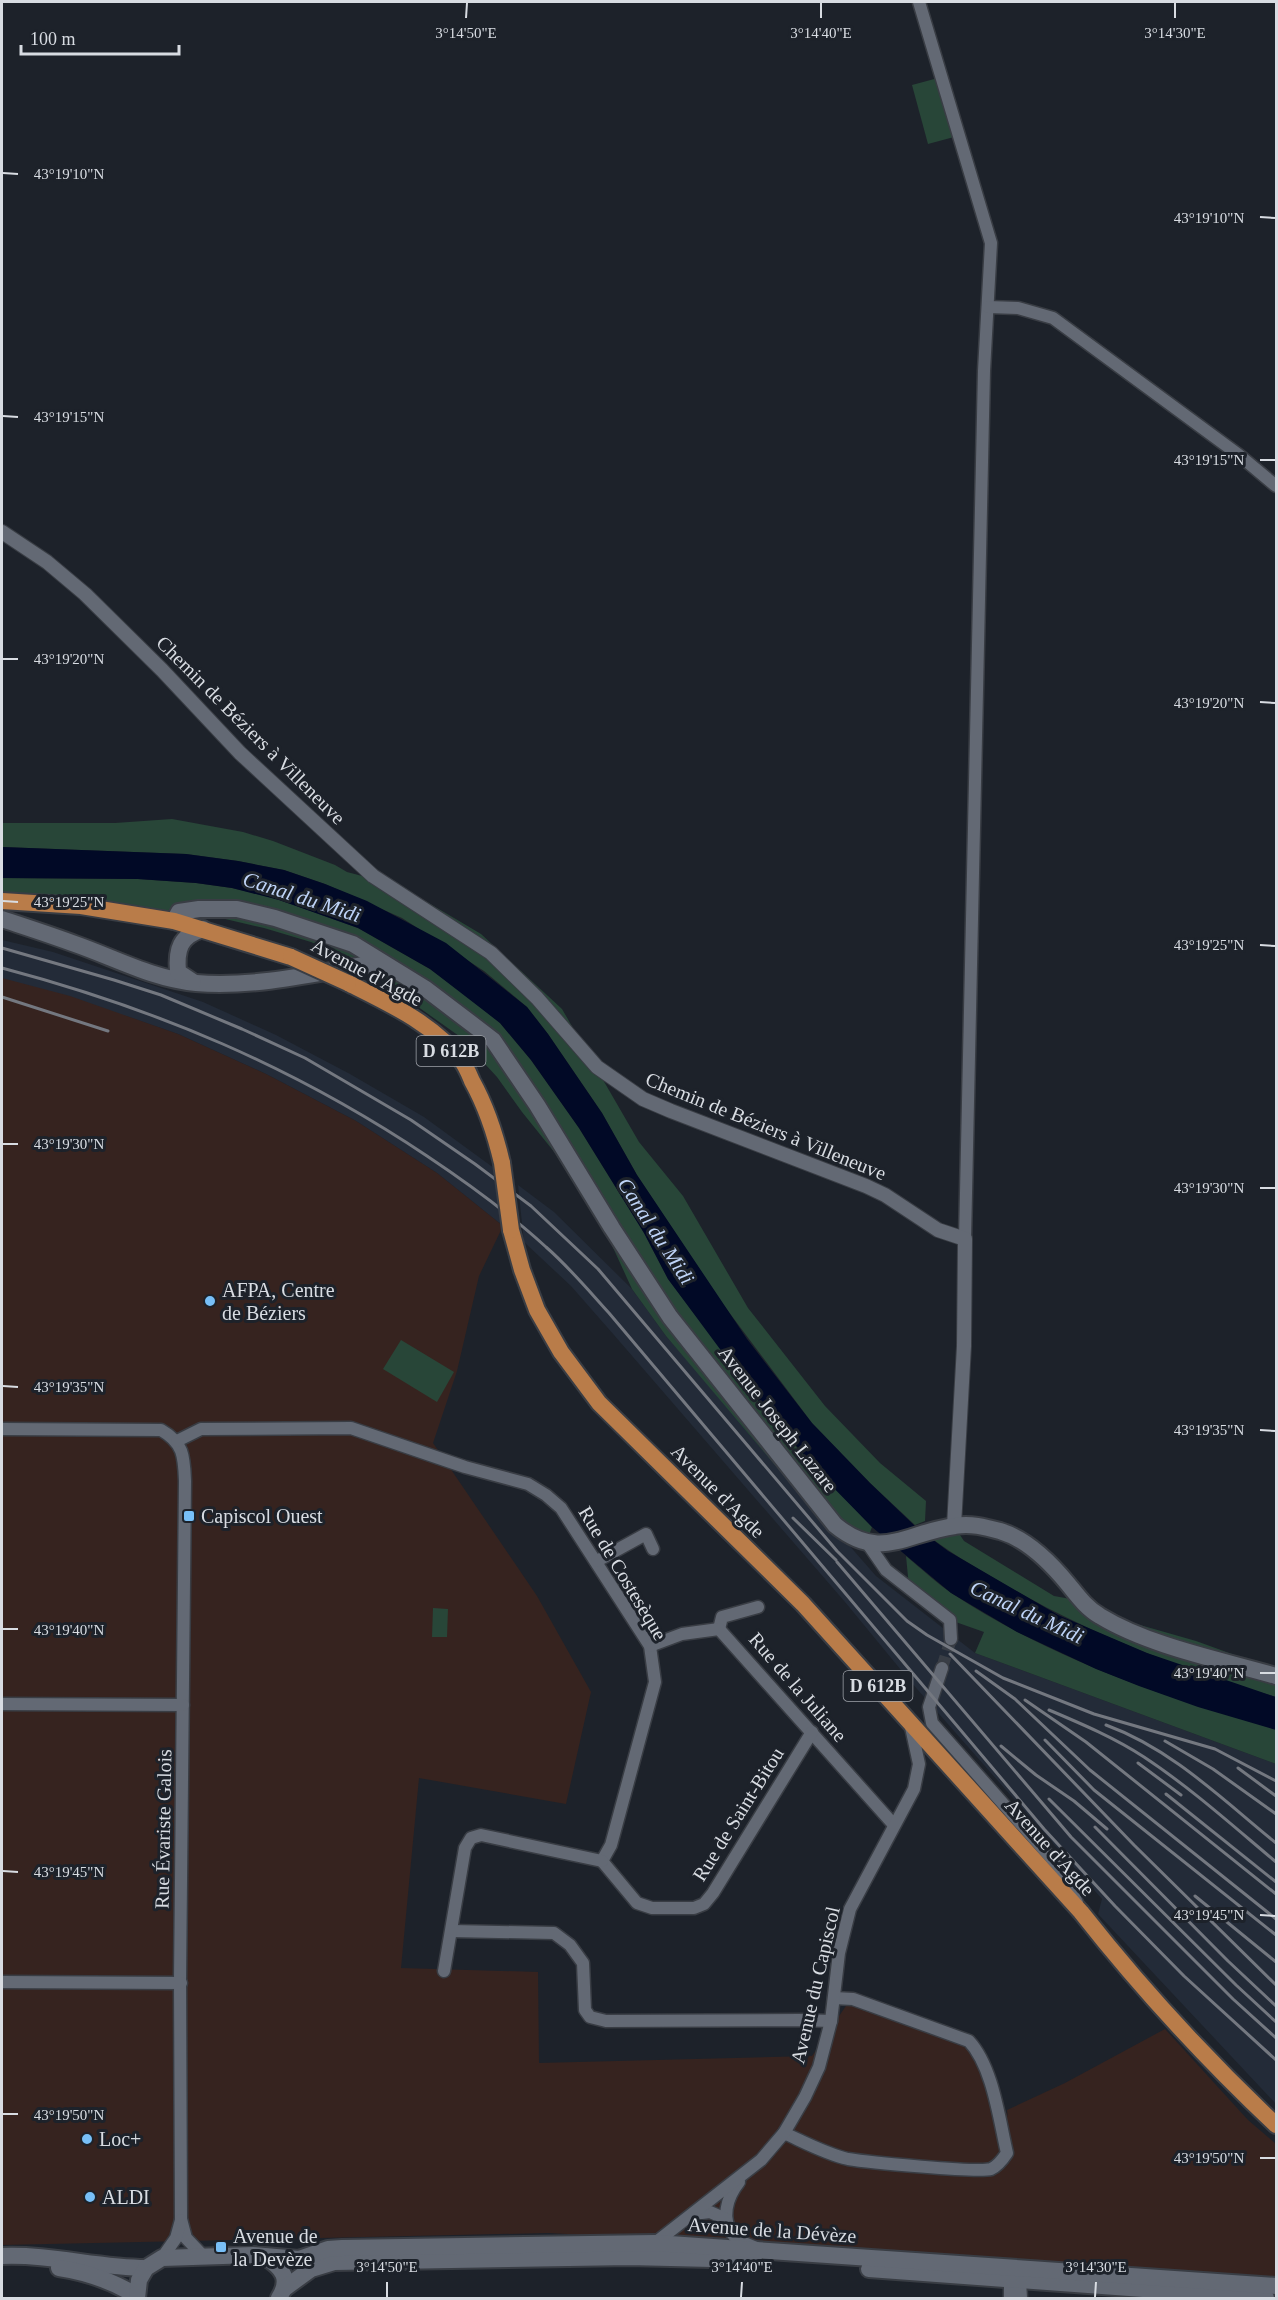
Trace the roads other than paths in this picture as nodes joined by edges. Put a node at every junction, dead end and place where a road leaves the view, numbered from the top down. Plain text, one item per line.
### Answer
1 (919, 2) edge
2 (988, 307) junction
3 (1276, 486) edge
4 (2, 532) edge
5 (2, 901) edge
6 (2, 919) edge
7 (174, 921) junction
8 (203, 929) junction
9 (381, 963) junction
10 (194, 983) junction
11 (964, 1239) junction
12 (2, 1429) edge
13 (177, 1441) junction
14 (947, 1528) junction
15 (875, 1544) junction
16 (653, 1549) dead end
17 (597, 1561) junction
18 (758, 1608) dead end
19 (719, 1629) junction
20 (951, 1639) tunnel mouth
21 (650, 1646) junction
22 (942, 1668) tunnel mouth
23 (1276, 1676) edge
24 (2, 1704) edge
25 (183, 1705) junction
26 (909, 1720) junction
27 (812, 1732) junction
28 (894, 1825) junction
29 (602, 1861) junction
30 (1080, 1912) junction
31 (452, 1931) junction
32 (444, 1971) dead end
33 (2, 1982) edge
34 (181, 1983) junction
35 (834, 1998) junction
36 (831, 2021) junction
37 (1276, 2126) edge
38 (784, 2133) junction
39 (747, 2171) junction
40 (693, 2214) junction
41 (181, 2219) junction
42 (726, 2219) junction
43 (655, 2243) junction
44 (734, 2243) junction
45 (2, 2256) edge
46 (204, 2257) junction
47 (265, 2257) junction
48 (629, 2257) junction
49 (162, 2258) junction
50 (934, 2262) junction
51 (2, 2265) edge
52 (146, 2268) junction
53 (1097, 2274) junction
54 (1276, 2286) edge
55 (1016, 2290) edge
56 (282, 2293) edge
57 (137, 2297) edge
58 (1266, 2298) edge

1 - 2 street
2 - 3 street
2 - 11 street
4 - 11 street, Chemin de Béziers à Villeneuve
5 - 7 main road, D 612B
6 - 10 main road
7 - 8 main road, Avenue d'Agde / D 612B
7 - 9 main road, Avenue Joseph Lazare
8 - 10 main road
8 - 26 main road, Avenue d'Agde / D 612B, bridge
9 - 10 main road
9 - 15 main road, Avenue Joseph Lazare
11 - 14 street
12 - 13 street
13 - 17 street, Rue de Costesèque
13 - 25 street, Rue Évariste Galois
14 - 15 main road
14 - 23 main road
15 - 20 street
16 - 17 street
17 - 21 street, Rue de Costesèque
18 - 19 street
19 - 21 street, Rue de la Juliane
19 - 27 street, Rue de la Juliane
21 - 29 street, Rue de Costesèque
22 - 30 street
24 - 25 street
25 - 34 street, Rue Évariste Galois
26 - 28 street, Avenue du Capiscol
26 - 30 main road, Avenue d'Agde / D 612B
27 - 28 street, Rue de la Juliane
27 - 29 street, Rue de Saint-Bitou
28 - 35 street, Avenue du Capiscol
29 - 31 street
30 - 37 main road, Avenue d'Agde / D 612B
31 - 32 street
31 - 36 street
33 - 34 street
34 - 41 street, Rue Évariste Galois
35 - 36 street, Avenue du Capiscol
35 - 38 street
36 - 38 street, Avenue du Capiscol
38 - 39 street, Avenue du Capiscol
39 - 40 street, Avenue du Capiscol
39 - 42 street
40 - 42 street
40 - 43 street, Avenue du Capiscol
41 - 46 street, Rue Évariste Galois
41 - 49 street, Rue Évariste Galois
42 - 44 street
43 - 44 main road, Avenue de la Dévèze
43 - 47 main road, Avenue de la Dévèze
44 - 48 street
44 - 50 main road, Avenue de la Dévèze
45 - 52 main road
46 - 47 main road, Avenue de la Dévèze
46 - 49 main road, Avenue de la Dévèze
47 - 56 main road
48 - 55 main road, Avenue de la Dévèze
48 - 56 main road, Avenue de la Dévèze
49 - 52 main road
50 - 53 main road, Avenue de la Dévèze
50 - 55 street
51 - 57 main road
52 - 57 main road
53 - 54 main road, Avenue de la Dévèze
53 - 55 street
55 - 58 main road, Avenue de la Dévèze

